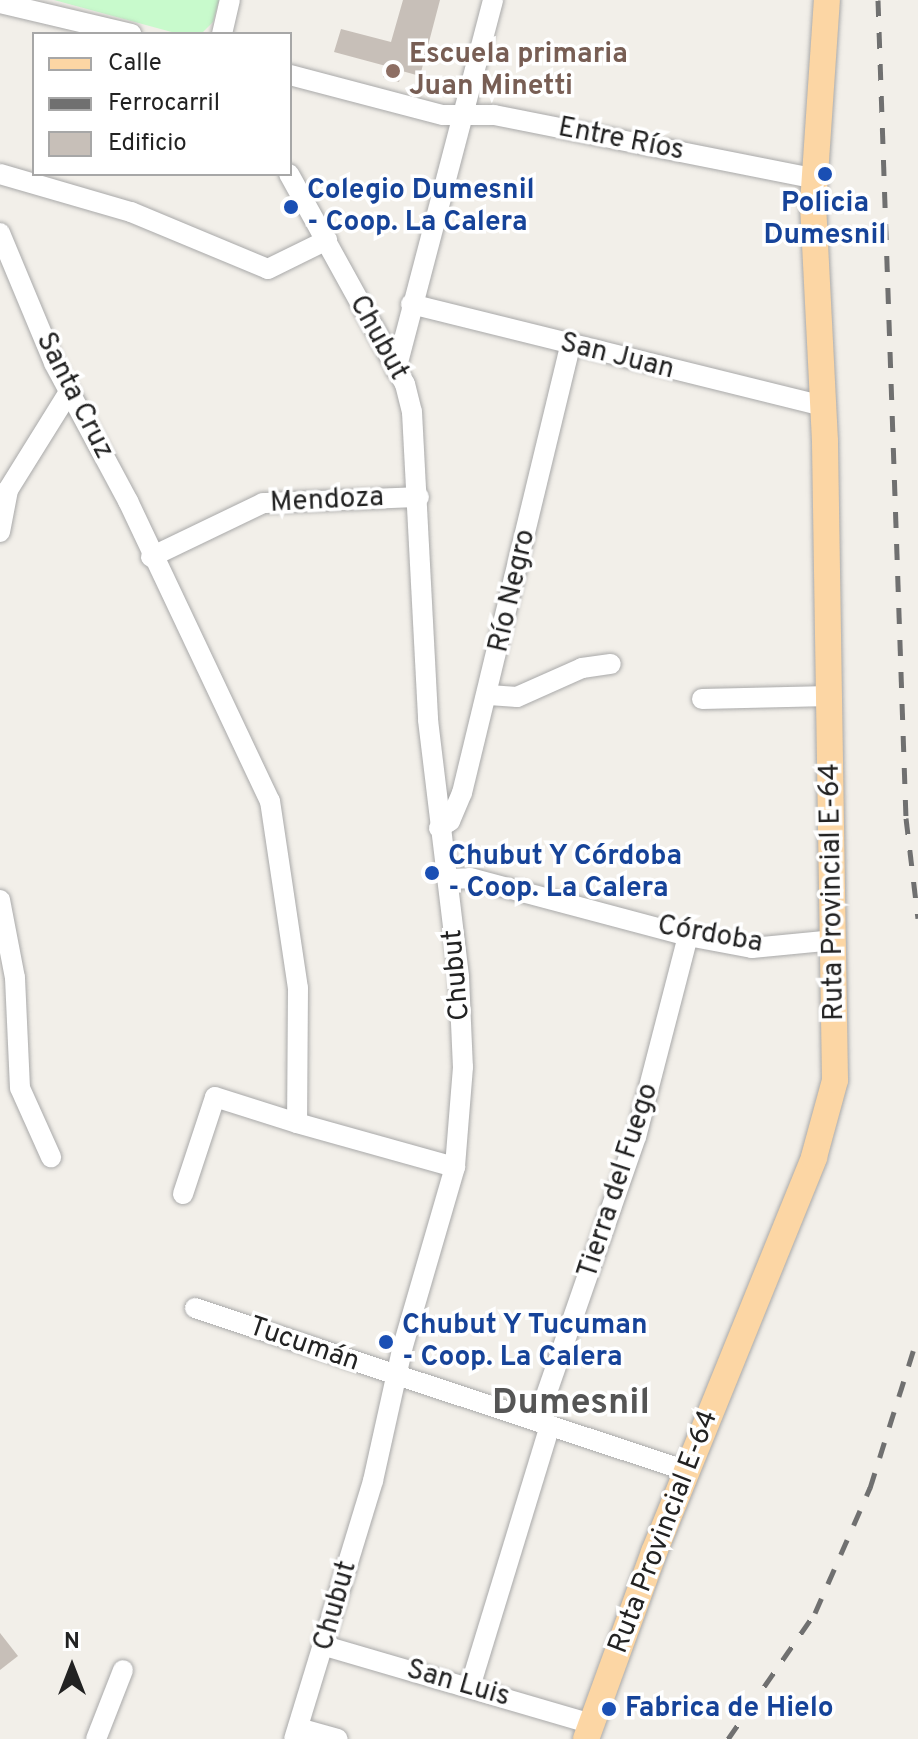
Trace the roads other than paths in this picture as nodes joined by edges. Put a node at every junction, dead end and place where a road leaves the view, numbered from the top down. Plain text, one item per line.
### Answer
1 (230, 0) edge
2 (493, 0) edge
3 (827, 0) edge
4 (0, 3) edge
5 (123, 32) edge
6 (222, 32) edge
7 (292, 75) edge
8 (461, 117) junction
9 (0, 174) edge
10 (290, 176) edge
11 (813, 178) junction
12 (0, 233) edge
13 (327, 240) junction
14 (411, 304) junction
15 (570, 345) junction
16 (396, 370) junction
17 (69, 392) junction
18 (823, 406) junction
19 (419, 497) junction
20 (0, 532) edge
21 (151, 557) junction
22 (611, 664) dead end
23 (489, 695) junction
24 (830, 696) junction
25 (702, 699) dead end
26 (439, 828) junction
27 (447, 879) junction
28 (0, 900) edge
29 (688, 936) junction
30 (835, 940) junction
31 (6, 958) edge
32 (297, 1123) junction
33 (51, 1157) dead end
34 (455, 1167) junction
35 (183, 1194) dead end
36 (195, 1308) dead end
37 (397, 1377) junction
38 (543, 1424) junction
39 (687, 1471) junction
40 (325, 1646) junction
41 (123, 1670) dead end
42 (470, 1687) junction
43 (589, 1731) edge
44 (296, 1734) edge
45 (96, 1739) edge
46 (338, 1739) edge

1 - 6 street
2 - 8 street
3 - 11 main road, Ruta Provincial E-64
4 - 5 street
7 - 8 street, Entre Ríos
8 - 11 street, Entre Ríos
8 - 14 street
9 - 13 street
10 - 13 street, Chubut
11 - 18 main road, Ruta Provincial E-64
12 - 17 street, Santa Cruz
13 - 16 street, Chubut
14 - 15 street, San Juan
14 - 16 street
15 - 18 street, San Juan
15 - 23 street, Río Negro
16 - 19 street, Chubut
17 - 20 street
17 - 21 street, Santa Cruz
18 - 24 main road, Ruta Provincial E-64
19 - 21 street, Mendoza
19 - 26 street, Chubut
21 - 32 street, Santa Cruz
22 - 23 street
23 - 26 street, Río Negro
24 - 25 street
24 - 30 main road, Ruta Provincial E-64
26 - 27 street, Chubut
27 - 29 street, Córdoba
27 - 34 street, Chubut
28 - 31 street
29 - 30 street, Córdoba
29 - 38 street, Tierra del Fuego
30 - 39 main road, Ruta Provincial E-64
31 - 33 street
32 - 34 street
32 - 35 street
34 - 37 street, Chubut
36 - 37 street, Tucumán
37 - 38 street, Tucumán
37 - 40 street, Chubut
38 - 39 street, Tucumán
38 - 42 street, Tierra del Fuego
39 - 43 main road, Ruta Provincial E-64
40 - 42 street, San Luis
40 - 44 street, Chubut
41 - 45 street
42 - 43 street, San Luis
44 - 46 street

